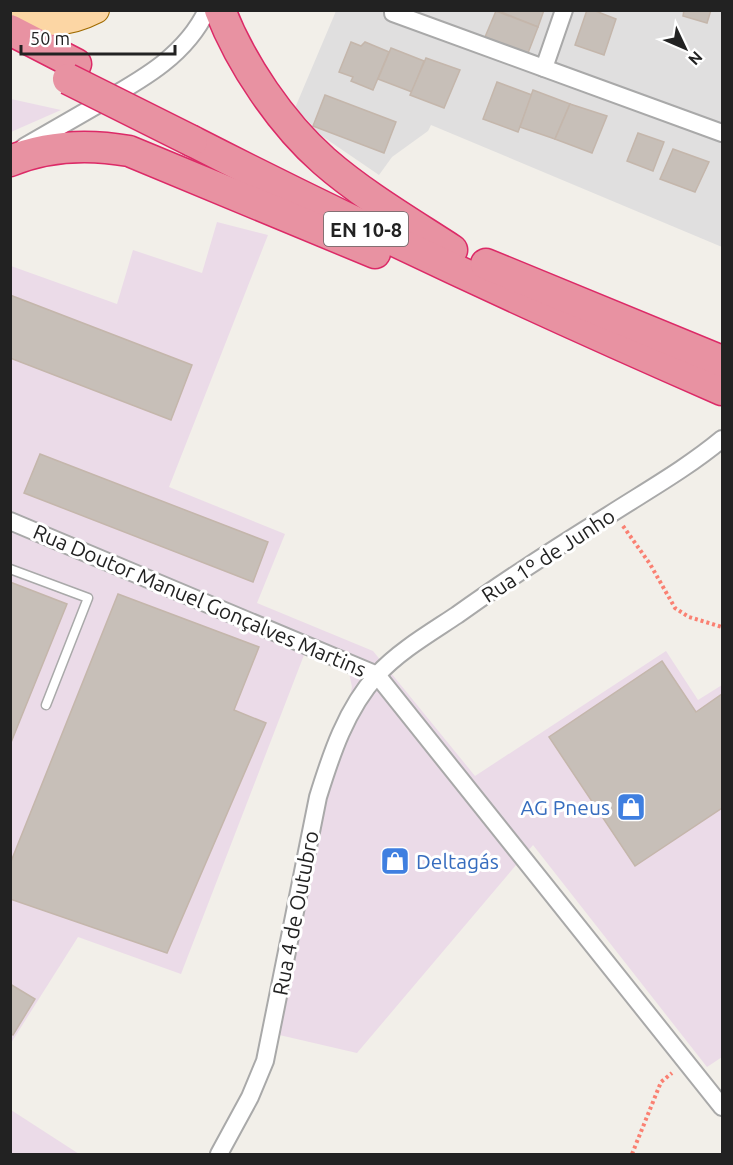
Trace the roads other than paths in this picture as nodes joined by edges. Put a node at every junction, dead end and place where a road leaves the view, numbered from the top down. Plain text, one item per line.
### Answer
1 (96, 10) edge
2 (207, 10) edge
3 (220, 10) edge
4 (564, 10) edge
5 (393, 12) edge
6 (10, 15) edge
7 (10, 30) edge
8 (10, 50) edge
9 (544, 68) junction
10 (72, 71) junction
11 (195, 133) junction
12 (723, 134) edge
13 (10, 155) edge
14 (10, 161) edge
15 (452, 250) junction
16 (543, 312) junction
17 (723, 361) edge
18 (723, 390) edge
19 (723, 439) edge
20 (10, 521) edge
21 (10, 569) edge
22 (377, 675) junction
23 (46, 705) dead end
24 (723, 1107) edge
25 (219, 1155) edge

1 - 6 main road
2 - 13 street
3 - 15 highway
4 - 9 street
5 - 9 street
7 - 10 highway, EN 10-8
8 - 10 highway, EN 10-8
9 - 12 street
10 - 11 highway, EN 10-8, bridge
11 - 15 highway, EN 10-8
11 - 16 highway, EN 10-8
14 - 16 highway
15 - 17 highway, EN 10-8
16 - 18 highway, EN 10-8
19 - 22 street, Rua 1º de Junho
20 - 22 street, Rua Doutor Manuel Gonçalves Martins
21 - 23 lane
22 - 24 street, Rua Doutor Manuel Gonçalves Martins
22 - 25 street, Rua 4 de Outubro

